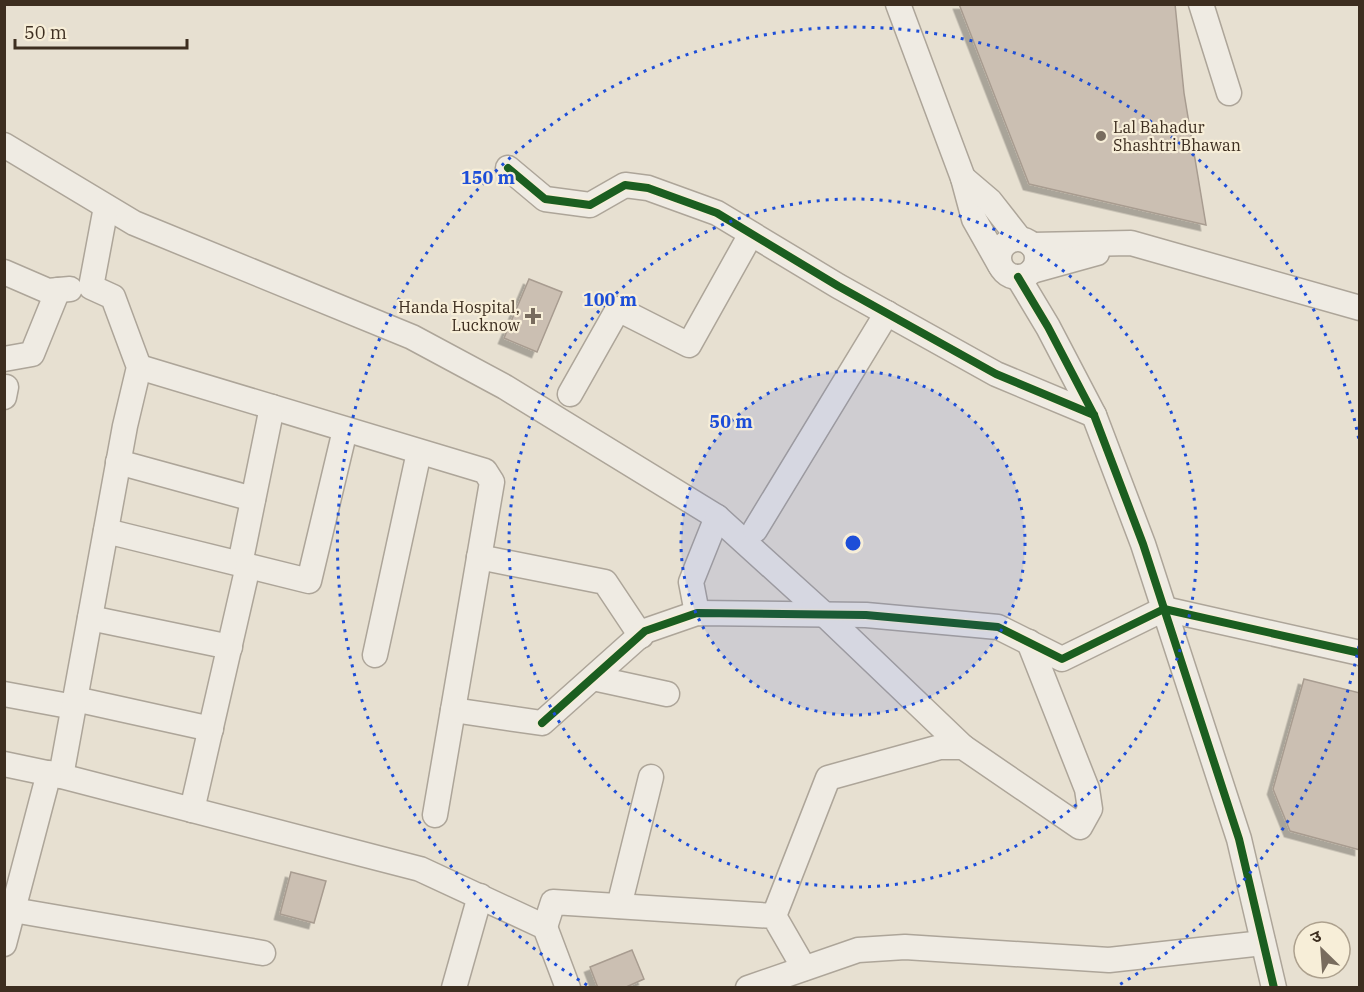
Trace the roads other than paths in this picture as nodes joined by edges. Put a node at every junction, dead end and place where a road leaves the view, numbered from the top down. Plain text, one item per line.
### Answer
1 (898, 4) edge
2 (1201, 4) edge
3 (1229, 93) dead end
4 (4, 145) edge
5 (508, 168) dead end
6 (963, 178) junction
7 (106, 207) junction
8 (751, 234) junction
9 (1025, 242) junction
10 (1131, 243) junction
11 (1017, 271) junction
12 (4, 272) edge
13 (91, 287) junction
14 (58, 290) junction
15 (1359, 308) edge
16 (887, 313) junction
17 (4, 359) edge
18 (139, 367) junction
19 (570, 394) dead end
20 (272, 407) junction
21 (1094, 415) junction
22 (345, 430) junction
23 (419, 452) junction
24 (118, 462) junction
25 (253, 499) junction
26 (717, 517) junction
27 (755, 530) dead end
28 (106, 531) junction
29 (479, 557) junction
30 (244, 565) junction
31 (1164, 609) junction
32 (697, 613) junction
33 (826, 616) junction
34 (90, 618) junction
35 (641, 636) junction
36 (1029, 642) junction
37 (230, 647) junction
38 (1359, 653) edge
39 (375, 655) dead end
40 (593, 678) junction
41 (4, 694) edge
42 (667, 694) dead end
43 (74, 703) junction
44 (453, 710) junction
45 (211, 729) junction
46 (963, 747) junction
47 (4, 764) edge
48 (55, 775) junction
49 (651, 777) dead end
50 (192, 810) junction
51 (435, 815) dead end
52 (480, 896) junction
53 (619, 906) junction
54 (10, 916) edge
55 (774, 916) junction
56 (545, 927) junction
57 (1263, 943) junction
58 (4, 944) edge
59 (263, 953) dead end
60 (794, 977) edge
61 (454, 987) edge
62 (568, 987) edge
63 (748, 987) edge
64 (1274, 987) edge

1 - 6 street
2 - 3 street
4 - 7 street
5 - 8 street
6 - 9 street
6 - 11 street
7 - 13 street
7 - 26 street
8 - 16 street
8 - 19 street
9 - 10 street
9 - 11 street
9 - 11 street
10 - 11 street
10 - 15 street
11 - 21 street
12 - 14 street
13 - 14 street
13 - 18 street
14 - 17 street
16 - 21 street
16 - 27 street
18 - 20 street
18 - 24 street
20 - 22 street
20 - 25 street
21 - 31 street
22 - 23 street
22 - 30 street
23 - 29 street
23 - 39 street
24 - 25 street
24 - 28 street
25 - 30 street
26 - 32 street
26 - 33 street
28 - 30 street
28 - 34 street
29 - 35 street
29 - 44 street
30 - 37 street
31 - 36 street
31 - 38 street
31 - 57 street
32 - 33 street
32 - 35 street
33 - 36 street
33 - 46 street
34 - 37 street
34 - 43 street
35 - 40 street
36 - 46 street
37 - 45 street
40 - 42 street
40 - 44 street
41 - 43 street
43 - 45 street
43 - 48 street
44 - 51 street
45 - 50 street
46 - 55 street
47 - 48 street
48 - 50 street
48 - 54 street
49 - 53 street
50 - 52 street
52 - 56 street
52 - 61 street
53 - 55 street
53 - 56 street
54 - 58 street
54 - 59 street
55 - 60 street
56 - 62 street
57 - 60 street
57 - 64 street
60 - 63 street

